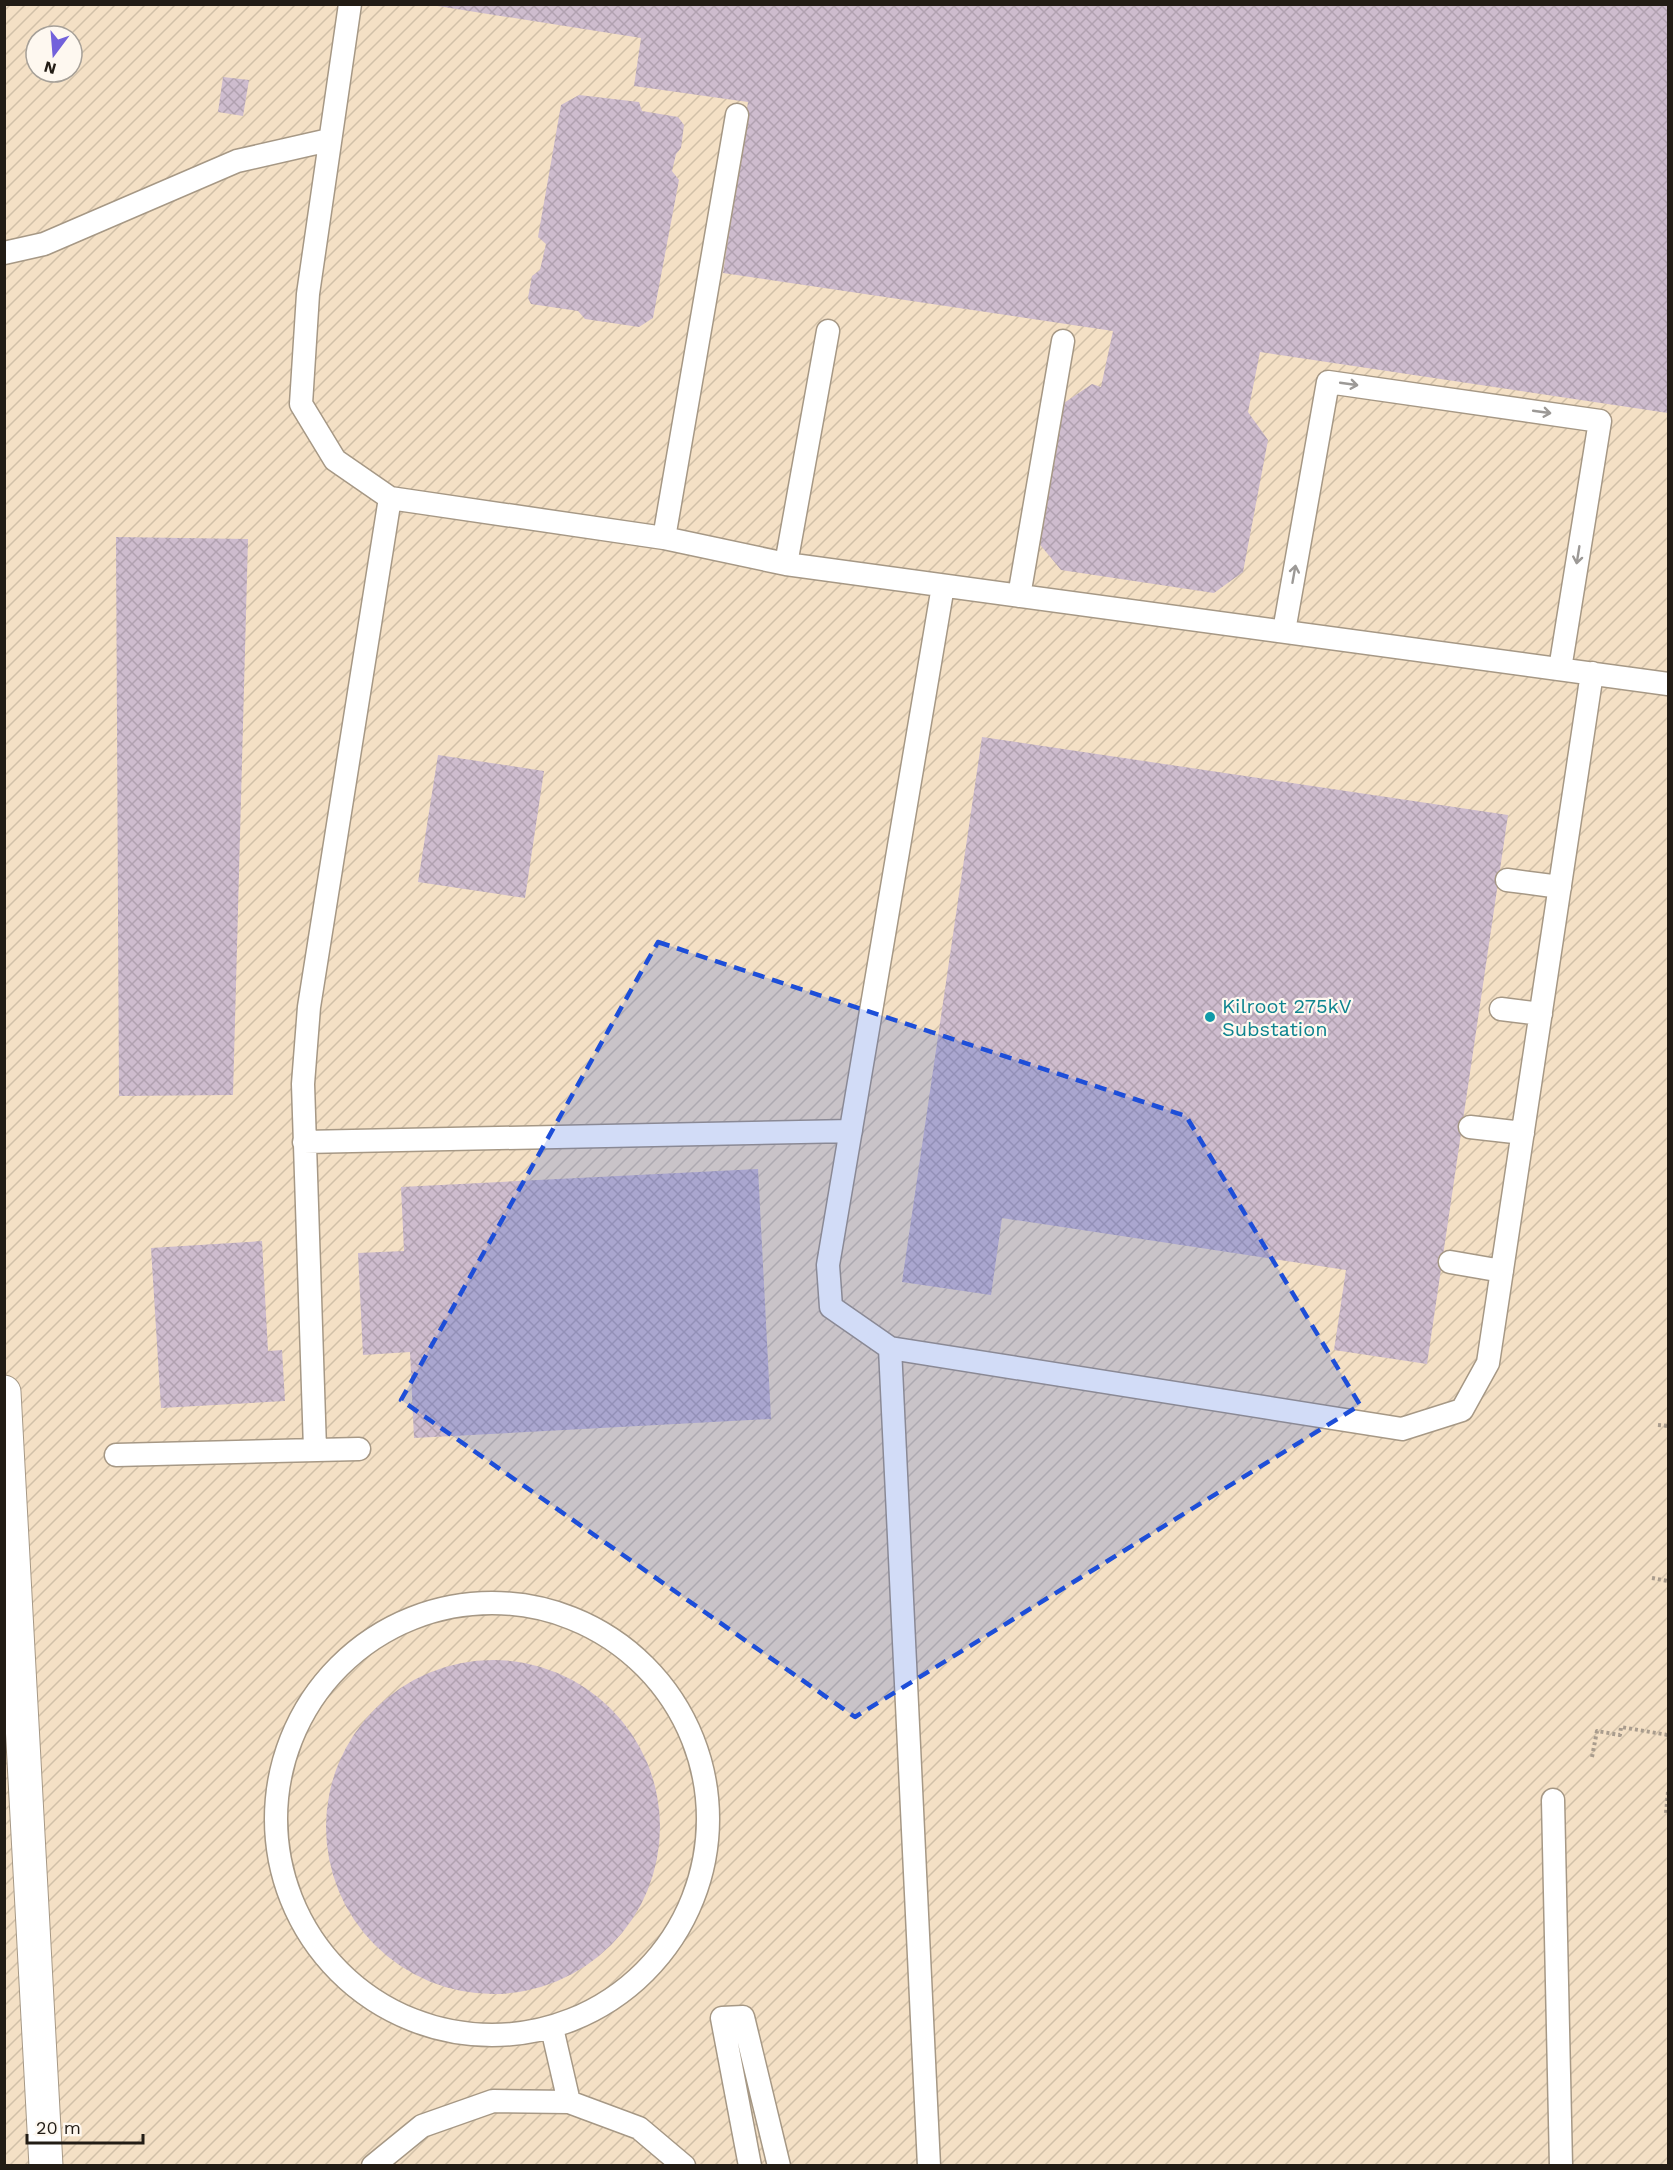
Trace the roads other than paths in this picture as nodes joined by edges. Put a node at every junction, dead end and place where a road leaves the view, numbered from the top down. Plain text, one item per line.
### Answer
1 (350, 4) edge
2 (736, 115) dead end
3 (329, 140) junction
4 (4, 254) edge
5 (828, 332) dead end
6 (1063, 341) dead end
7 (390, 498) junction
8 (664, 538) junction
9 (786, 564) junction
10 (944, 585) junction
11 (1019, 596) junction
12 (1284, 631) junction
13 (1560, 669) junction
14 (1592, 673) junction
15 (1668, 684) edge
16 (1507, 880) dead end
17 (1560, 886) junction
18 (1501, 1009) dead end
19 (1541, 1014) junction
20 (1470, 1126) dead end
21 (852, 1131) junction
22 (1523, 1133) junction
23 (304, 1142) junction
24 (1450, 1262) dead end
25 (1502, 1272) junction
26 (890, 1348) junction
27 (4, 1392) edge
28 (315, 1449) junction
29 (359, 1449) dead end
30 (116, 1455) dead end
31 (1552, 1800) dead end
32 (552, 2028) junction
33 (568, 2102) junction
34 (46, 2166) edge
35 (373, 2166) edge
36 (684, 2166) edge
37 (750, 2166) edge
38 (779, 2166) edge
39 (929, 2166) edge
40 (1561, 2166) edge

1 - 3 lane
2 - 8 lane
3 - 4 lane
3 - 7 lane
5 - 9 lane
6 - 11 lane
7 - 8 lane
7 - 23 lane
8 - 9 lane
9 - 10 lane
10 - 11 lane
10 - 21 lane
11 - 12 lane
12 - 13 lane
12 -> 13 lane
13 - 14 lane
14 - 15 lane
14 - 17 lane
16 - 17 lane
17 - 19 lane
18 - 19 lane
19 - 22 lane
20 - 22 lane
21 - 23 lane
21 - 26 lane
22 - 25 lane
23 - 28 lane
24 - 25 lane
25 - 26 lane
26 - 39 lane
27 - 34 street
28 - 29 lane
28 - 30 lane
31 - 40 lane
32 - 32 lane
32 - 33 lane
33 - 35 lane
33 - 36 lane
37 - 38 lane

